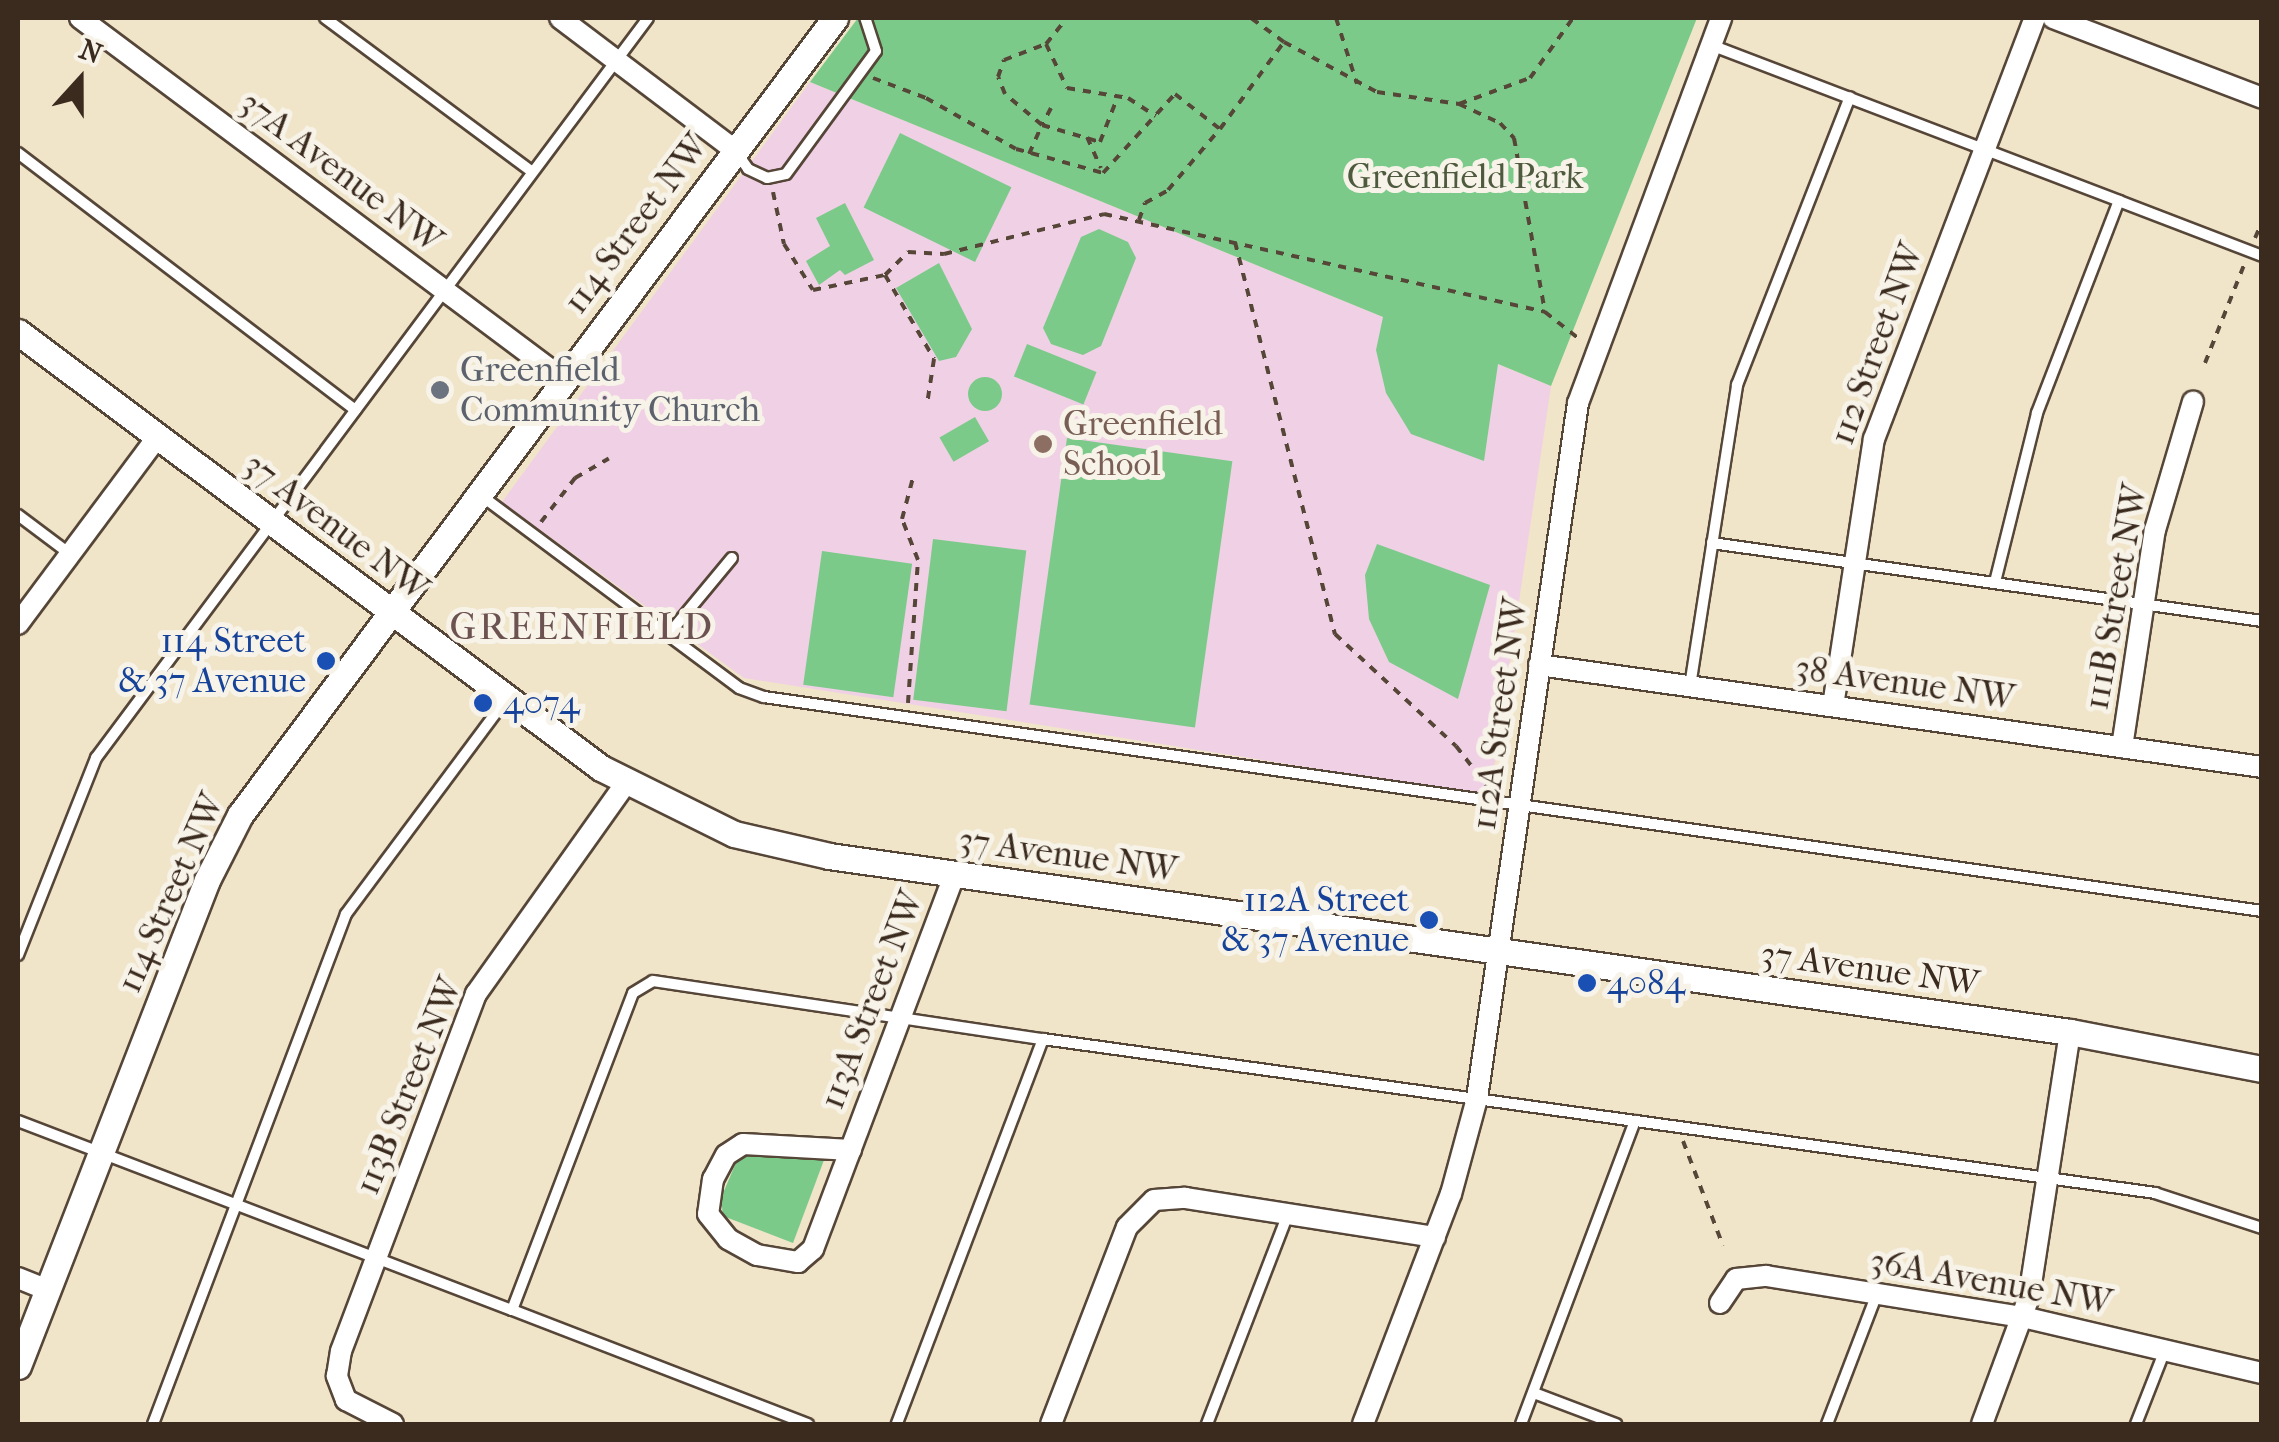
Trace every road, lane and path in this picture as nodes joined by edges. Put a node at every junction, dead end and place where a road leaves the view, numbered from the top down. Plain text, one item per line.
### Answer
1 (80, 18) edge
2 (324, 18) edge
3 (560, 18) edge
4 (648, 18) edge
5 (835, 18) edge
6 (864, 18) edge
7 (1068, 18) edge
8 (1253, 18) edge
9 (1263, 18) edge
10 (1336, 18) edge
11 (1573, 18) edge
12 (1722, 18) edge
13 (2034, 18) edge
14 (2052, 18) edge
15 (1284, 42) junction
16 (1046, 44) junction
17 (1711, 45) junction
18 (616, 60) junction
19 (873, 78) dead end
20 (1358, 84) junction
21 (1118, 96) junction
22 (1850, 97) junction
23 (2262, 98) edge
24 (1459, 104) junction
25 (1052, 108) dead end
26 (1158, 116) junction
27 (1042, 125) junction
28 (1220, 129) junction
29 (1087, 137) junction
30 (1983, 148) junction
31 (736, 151) junction
32 (18, 153) edge
33 (1029, 154) junction
34 (1101, 168) junction
35 (532, 172) junction
36 (772, 189) dead end
37 (2118, 201) junction
38 (1139, 221) junction
39 (2262, 222) edge
40 (1235, 242) junction
41 (2256, 254) edge
42 (885, 274) junction
43 (443, 289) junction
44 (1545, 312) junction
45 (18, 332) edge
46 (1578, 338) dead end
47 (2205, 363) dead end
48 (563, 379) junction
49 (2193, 402) dead end
50 (927, 404) dead end
51 (355, 410) junction
52 (158, 436) junction
53 (609, 458) dead end
54 (914, 474) dead end
55 (477, 493) junction
56 (18, 515) edge
57 (272, 522) junction
58 (532, 534) junction
59 (1712, 543) junction
60 (70, 554) junction
61 (732, 558) dead end
62 (1852, 563) junction
63 (1995, 582) junction
64 (2143, 604) junction
65 (388, 610) junction
66 (2262, 621) edge
67 (18, 624) edge
68 (668, 635) junction
69 (1540, 665) junction
70 (1690, 686) junction
71 (506, 699) junction
72 (1833, 706) junction
73 (907, 718) junction
74 (2122, 747) junction
75 (2262, 767) edge
76 (625, 784) junction
77 (1499, 793) dead end
78 (1519, 804) junction
79 (955, 874) junction
80 (2262, 912) edge
81 (1499, 952) junction
82 (18, 955) edge
83 (900, 1014) junction
84 (2070, 1032) junction
85 (1044, 1039) junction
86 (2262, 1068) edge
87 (1478, 1098) junction
88 (18, 1121) edge
89 (1635, 1121) junction
90 (1678, 1127) junction
91 (851, 1150) junction
92 (100, 1152) junction
93 (2049, 1179) junction
94 (239, 1206) junction
95 (1288, 1214) junction
96 (2262, 1228) edge
97 (1435, 1237) junction
98 (1723, 1246) dead end
99 (376, 1258) junction
100 (18, 1278) edge
101 (48, 1290) junction
102 (1878, 1294) junction
103 (1720, 1303) dead end
104 (512, 1310) junction
105 (2023, 1316) junction
106 (2166, 1349) junction
107 (18, 1366) edge
108 (2262, 1372) edge
109 (1534, 1393) junction
110 (153, 1424) edge
111 (393, 1424) edge
112 (808, 1424) edge
113 (897, 1424) edge
114 (1052, 1424) edge
115 (1207, 1424) edge
116 (1363, 1424) edge
117 (1521, 1424) edge
118 (1616, 1424) edge
119 (1828, 1424) edge
120 (1982, 1424) edge
121 (2136, 1424) edge

1 - 43 street, 37A Avenue NW
2 - 35 lane
3 - 18 street
4 - 18 lane
5 - 31 street, 114 Street NW
6 - 31 lane
7 - 16 path
8 - 9 path
8 - 15 path
10 - 20 path
11 - 24 path
12 - 17 street, 112A Street NW
13 - 30 street, 112 Street NW
14 - 23 street
15 - 20 path
15 - 28 path
16 - 21 path
16 - 27 path
17 - 22 lane
17 - 69 street, 112A Street NW
18 - 31 street
18 - 35 lane
19 - 33 path
20 - 24 path
21 - 26 path
21 - 29 path
22 - 30 lane
22 - 59 lane
24 - 44 path
25 - 27 path
26 - 28 path
26 - 34 path
27 - 29 path
27 - 33 path
28 - 38 path
29 - 34 path
30 - 37 lane
30 - 62 street, 112 Street NW
31 - 48 street, 114 Street NW
32 - 51 lane
33 - 34 path
35 - 43 lane
36 - 42 path
37 - 41 lane
37 - 63 lane
38 - 40 path
38 - 42 path
39 - 41 path
40 - 44 path
40 - 77 path
41 - 47 path
42 - 50 path
43 - 48 street, 37A Avenue NW
43 - 51 lane
44 - 46 path
45 - 52 street, 37 Avenue NW
48 - 55 street, 114 Street NW
49 - 64 street, 111B Street NW
51 - 57 lane
52 - 57 street, 37 Avenue NW
52 - 60 street
53 - 58 path
54 - 73 path
55 - 58 lane
55 - 65 street, 114 Street NW
56 - 60 lane
57 - 65 street, 37 Avenue NW
57 - 82 lane
58 - 68 lane
59 - 62 lane
59 - 70 lane
60 - 67 street
61 - 68 lane
62 - 63 lane
62 - 72 street, 112 Street NW
63 - 64 lane
64 - 66 lane
64 - 74 street, 111B Street NW
65 - 71 street, 37 Avenue NW
65 - 92 street, 114 Street NW
68 - 73 lane
69 - 70 street, 38 Avenue NW
69 - 78 street, 112A Street NW
70 - 72 street, 38 Avenue NW
71 - 76 street, 37 Avenue NW
71 - 94 lane
72 - 74 street, 38 Avenue NW
73 - 78 lane
74 - 75 street, 38 Avenue NW
76 - 79 street, 37 Avenue NW
76 - 99 street, 113B Street NW
78 - 80 lane
78 - 81 street, 112A Street NW
79 - 81 street, 37 Avenue NW
79 - 83 street, 113A Street NW
81 - 84 street, 37 Avenue NW
81 - 87 street, 112A Street NW
83 - 85 lane
83 - 91 street, 113A Street NW
83 - 104 lane
84 - 86 street, 37 Avenue NW
84 - 93 street
85 - 87 lane
85 - 113 lane
87 - 89 lane
87 - 97 street, 112A Street NW
88 - 92 lane
89 - 90 lane
89 - 109 lane
90 - 93 lane
90 - 98 path
91 - 91 street, 113A Street NW
92 - 94 lane
92 - 101 street, 114 Street NW
93 - 96 lane
93 - 105 street
94 - 99 lane
94 - 110 lane
95 - 97 street
95 - 114 street
95 - 115 lane
97 - 116 street, 112A Street NW
99 - 104 lane
99 - 111 street, 113B Street NW
100 - 101 street
101 - 107 street, 114 Street NW
102 - 103 street, 36A Avenue NW
102 - 105 street, 36A Avenue NW
102 - 119 lane
104 - 112 lane
105 - 106 street, 36A Avenue NW
105 - 120 street
106 - 108 street, 36A Avenue NW
106 - 121 lane
109 - 117 lane
109 - 118 lane

